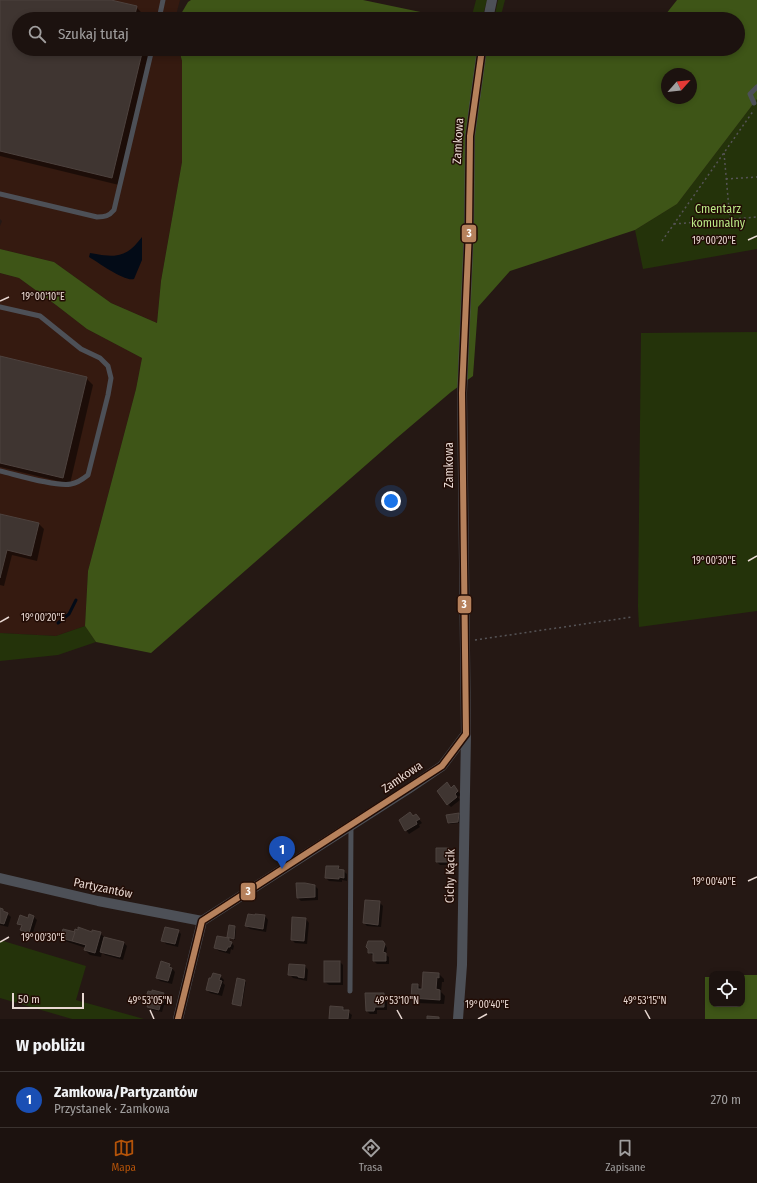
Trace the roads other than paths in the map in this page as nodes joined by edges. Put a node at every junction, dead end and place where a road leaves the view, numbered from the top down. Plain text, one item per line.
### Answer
1 (163, 0) edge
2 (492, 0) edge
3 (160, 12) edge
4 (489, 12) edge
5 (150, 56) edge
6 (481, 56) edge
7 (757, 87) edge
8 (755, 105) edge
9 (0, 194) edge
10 (0, 307) edge
11 (0, 471) edge
12 (466, 734) junction
13 (351, 825) junction
14 (0, 878) edge
15 (202, 921) junction
16 (350, 991) dead end
17 (178, 1019) edge
18 (458, 1019) edge

1 - 3 lane
2 - 4 street
5 - 9 lane
6 - 12 street, Zamkowa
7 - 8 lane
10 - 11 lane
12 - 13 street, Zamkowa
12 - 18 street, Cichy Kącik
13 - 15 street, Zamkowa
13 - 16 lane
14 - 15 street, Partyzantów
15 - 17 street

